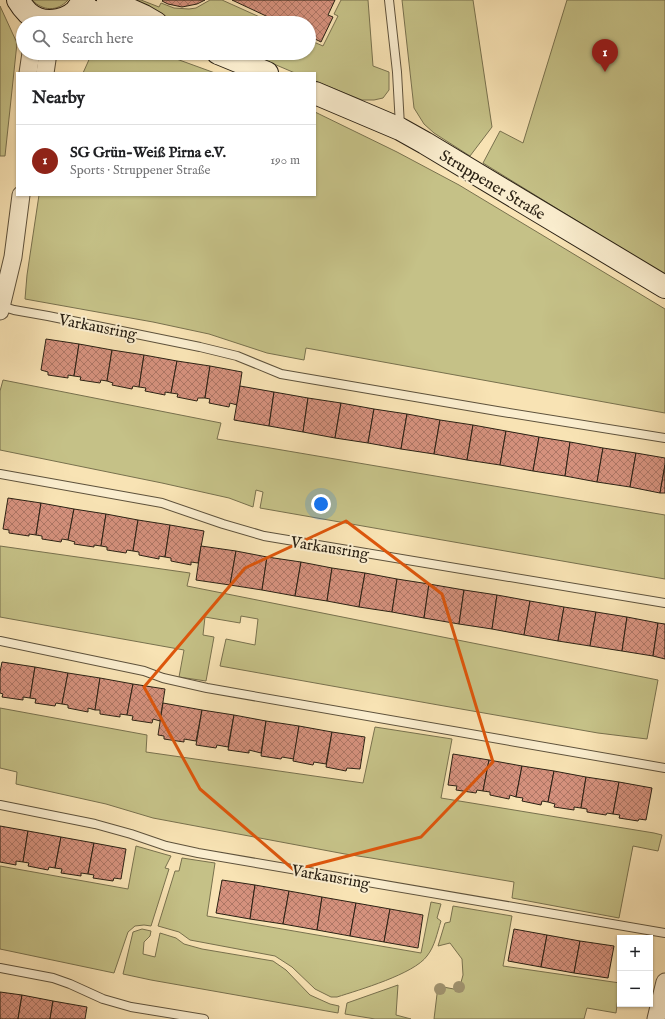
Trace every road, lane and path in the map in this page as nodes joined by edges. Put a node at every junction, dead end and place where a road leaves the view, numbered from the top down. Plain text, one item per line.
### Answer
1 (18, 0) edge
2 (108, 0) edge
3 (389, 0) edge
4 (81, 4) edge
5 (34, 16) edge
6 (69, 16) edge
7 (108, 16) edge
8 (144, 16) edge
9 (30, 60) edge
10 (47, 60) edge
11 (235, 60) edge
12 (28, 72) edge
13 (45, 72) edge
14 (265, 72) edge
15 (316, 93) edge
16 (400, 129) junction
17 (21, 196) edge
18 (665, 287) edge
19 (1, 309) edge
20 (665, 438) edge
21 (0, 474) edge
22 (665, 603) edge
23 (0, 641) edge
24 (665, 768) edge
25 (0, 805) edge
26 (665, 933) edge
27 (0, 968) edge
28 (665, 982) edge
29 (204, 1019) edge
30 (656, 1019) edge

1 - 5 main road
2 - 8 main road
3 - 16 lane
4 - 6 main road
4 - 7 main road
9 - 12 street
10 - 13 street
11 - 14 main road
15 - 16 main road, Struppener Straße
16 - 18 main road, Struppener Straße
17 - 19 street, Varkausring
19 - 20 lane, Varkausring
21 - 22 lane, Varkausring
23 - 24 lane
25 - 26 lane, Varkausring
27 - 29 lane
28 - 30 street

